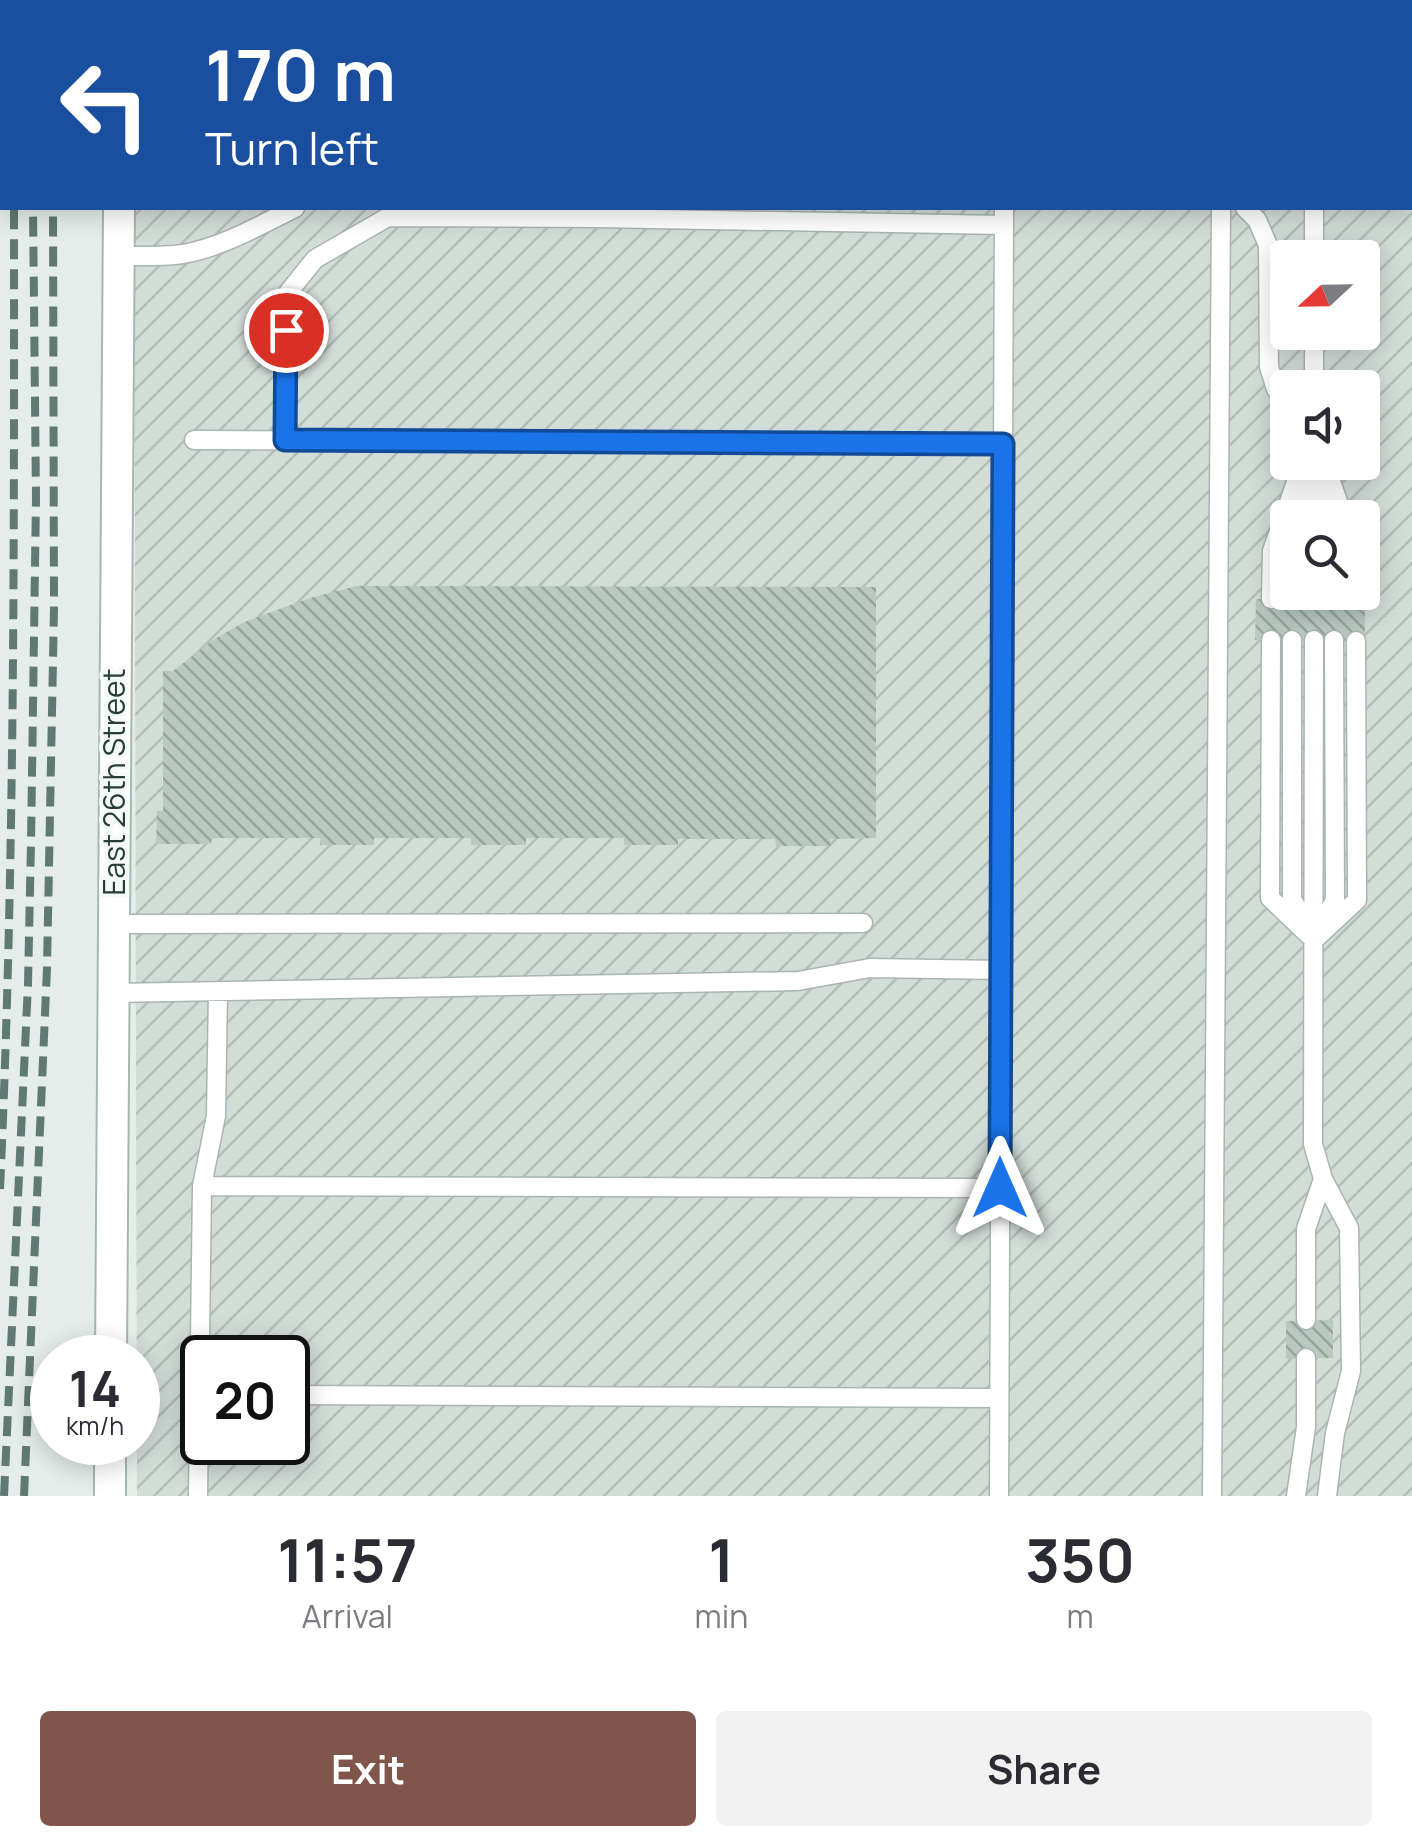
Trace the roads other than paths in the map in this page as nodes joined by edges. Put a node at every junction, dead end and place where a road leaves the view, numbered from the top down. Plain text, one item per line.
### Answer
1 (119, 210) edge
2 (292, 210) edge
3 (1221, 210) edge
4 (1247, 210) edge
5 (1314, 210) edge
6 (596, 213) edge
7 (1004, 216) edge
8 (1314, 240) edge
9 (118, 256) junction
10 (1270, 370) edge
11 (194, 440) dead end
12 (285, 440) junction
13 (1003, 444) junction
14 (1271, 640) dead end
15 (1292, 640) dead end
16 (1314, 640) dead end
17 (1334, 640) dead end
18 (1356, 640) dead end
19 (864, 923) dead end
20 (114, 924) junction
21 (1314, 940) junction
22 (1001, 970) junction
23 (218, 992) junction
24 (113, 994) junction
25 (1323, 1178) junction
26 (202, 1186) junction
27 (1000, 1188) junction
28 (1306, 1320) dead end
29 (110, 1335) edge
30 (201, 1335) edge
31 (1306, 1358) dead end
32 (310, 1395) edge
33 (999, 1398) junction
34 (110, 1465) edge
35 (199, 1465) edge
36 (110, 1496) edge
37 (198, 1496) edge
38 (999, 1496) edge
39 (1212, 1496) edge
40 (1296, 1496) edge
41 (1327, 1496) edge

1 - 9 street, East 26th Street
2 - 9 lane
3 - 39 lane
4 - 10 lane
5 - 8 lane
6 - 7 lane
6 - 12 lane
7 - 13 lane
9 - 20 street, East 26th Street
11 - 12 lane
12 - 13 lane
13 - 22 lane
14 - 21 lane
15 - 21 lane
16 - 21 lane
17 - 21 lane
18 - 21 lane
19 - 20 lane
20 - 24 street, East 26th Street
21 - 25 lane
22 - 23 lane
22 - 27 lane
23 - 24 lane
23 - 26 lane
24 - 29 street, East 26th Street
25 - 28 lane
25 - 41 lane
26 - 27 lane
26 - 30 lane
27 - 33 lane
31 - 40 lane
32 - 33 lane
33 - 38 lane
34 - 36 street
35 - 37 lane

